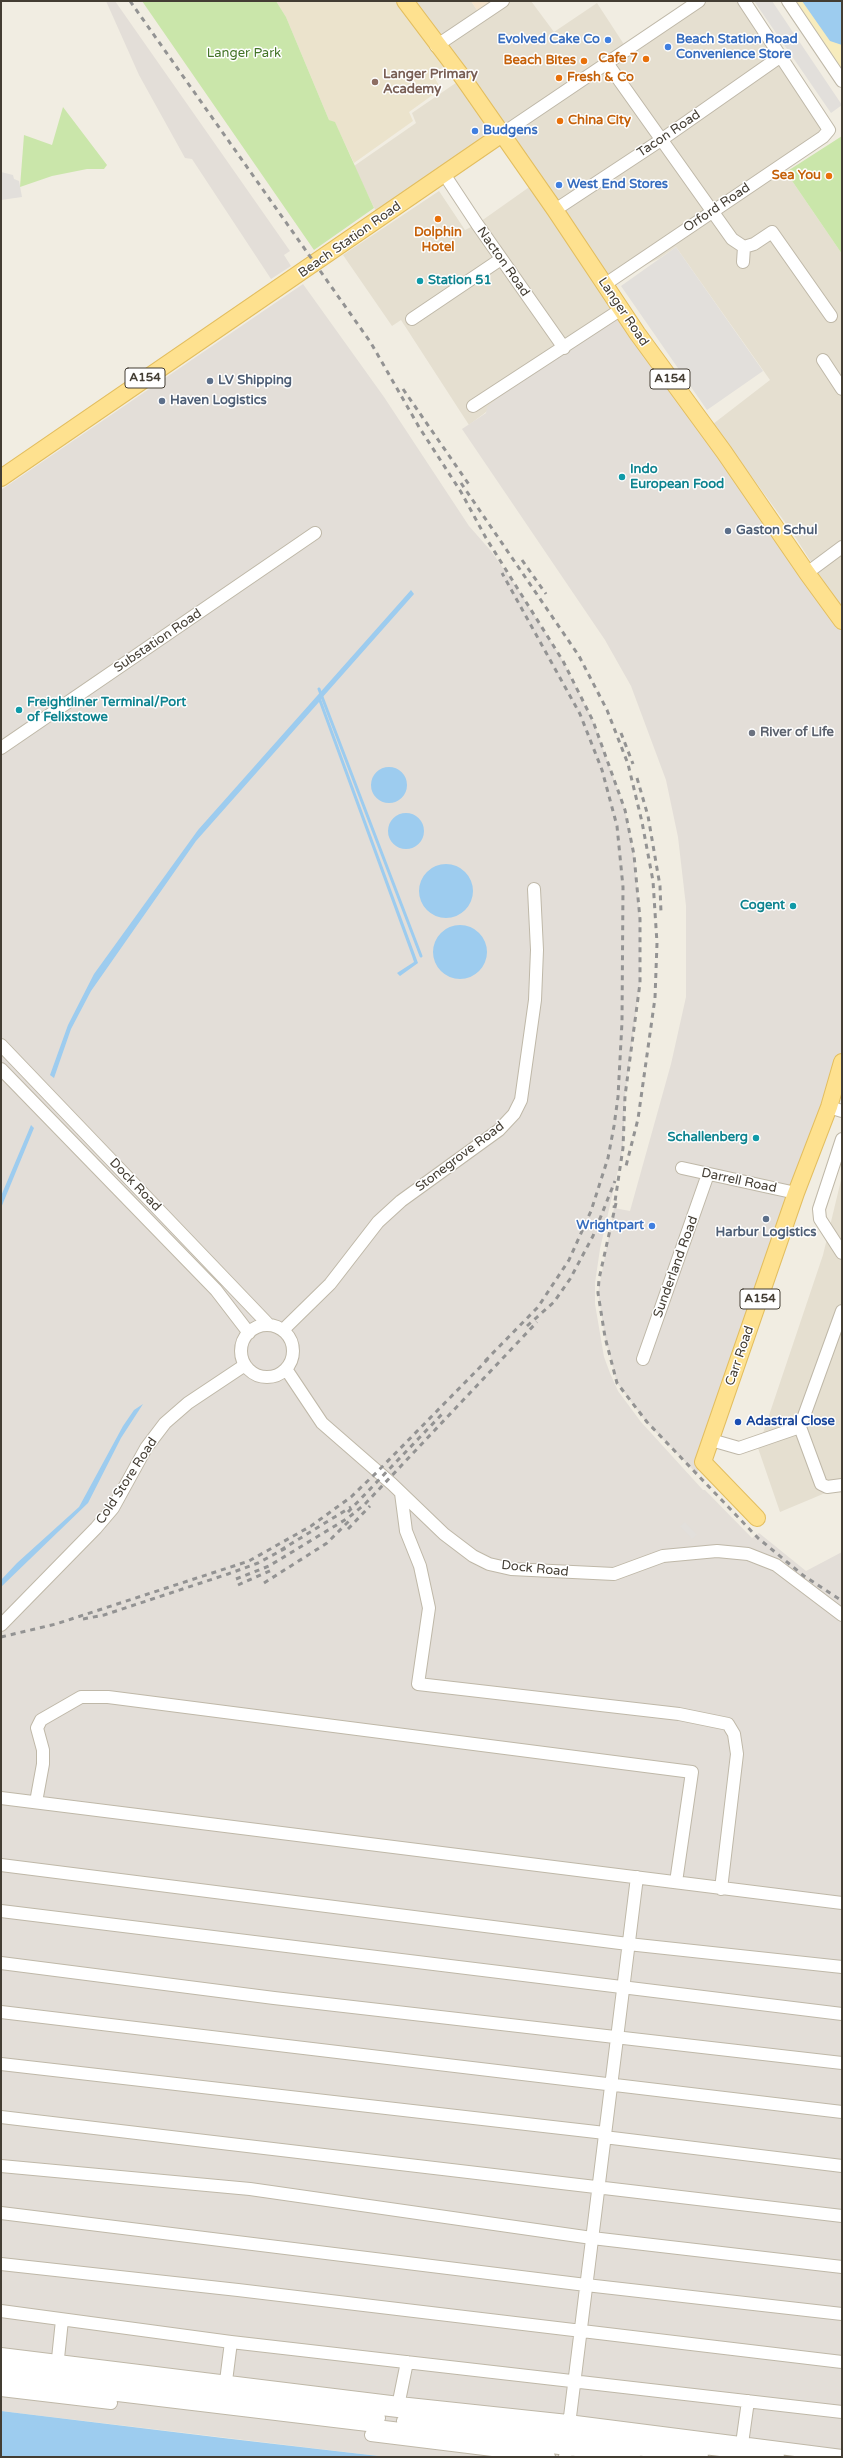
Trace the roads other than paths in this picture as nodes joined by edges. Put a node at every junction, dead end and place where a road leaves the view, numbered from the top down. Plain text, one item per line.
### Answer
1 (405, 1) edge
2 (503, 1) edge
3 (699, 1) edge
4 (744, 1) edge
5 (788, 1) edge
6 (436, 46) junction
7 (781, 56) junction
8 (607, 63) junction
9 (842, 81) edge
10 (502, 134) junction
11 (661, 140) junction
12 (444, 174) junction
13 (555, 210) junction
14 (711, 211) junction
15 (744, 247) junction
16 (501, 259) junction
17 (743, 262) dead end
18 (604, 285) junction
19 (620, 310) junction
20 (831, 316) dead end
21 (412, 319) dead end
22 (564, 348) junction
23 (823, 360) dead end
24 (842, 388) edge
25 (473, 406) dead end
26 (1, 478) edge
27 (315, 533) dead end
28 (842, 547) edge
29 (807, 573) junction
30 (842, 621) edge
31 (1, 748) edge
32 (534, 889) dead end
33 (1, 1045) edge
34 (842, 1062) edge
35 (1, 1069) edge
36 (835, 1109) edge
37 (842, 1139) edge
38 (682, 1168) dead end
39 (708, 1174) junction
40 (796, 1193) junction
41 (842, 1253) edge
42 (842, 1311) edge
43 (269, 1325) junction
44 (283, 1330) junction
45 (249, 1333) junction
46 (643, 1359) dead end
47 (245, 1365) junction
48 (286, 1369) junction
49 (800, 1427) junction
50 (711, 1440) junction
51 (842, 1485) edge
52 (401, 1493) junction
53 (757, 1518) dead end
54 (842, 1615) edge
55 (1, 1625) edge
56 (1, 1798) edge
57 (36, 1802) junction
58 (1, 1865) edge
59 (637, 1877) junction
60 (676, 1882) junction
61 (721, 1889) junction
62 (842, 1903) edge
63 (1, 1911) edge
64 (628, 1944) junction
65 (1, 1963) edge
66 (842, 1967) edge
67 (623, 1988) junction
68 (1, 2012) edge
69 (842, 2014) edge
70 (617, 2037) junction
71 (842, 2063) edge
72 (1, 2064) edge
73 (611, 2084) junction
74 (842, 2112) edge
75 (1, 2118) edge
76 (605, 2135) junction
77 (1, 2166) edge
78 (842, 2166) edge
79 (598, 2186) junction
80 (1, 2213) edge
81 (842, 2216) edge
82 (592, 2238) junction
83 (1, 2264) edge
84 (842, 2267) edge
85 (586, 2285) junction
86 (1, 2311) edge
87 (842, 2314) edge
88 (62, 2320) junction
89 (580, 2332) junction
90 (231, 2342) junction
91 (1, 2354) edge
92 (407, 2362) junction
93 (842, 2362) edge
94 (1, 2363) edge
95 (1, 2372) edge
96 (55, 2379) junction
97 (574, 2380) junction
98 (1, 2381) edge
99 (1, 2390) edge
100 (223, 2399) junction
101 (748, 2401) junction
102 (842, 2412) edge
103 (395, 2420) junction
104 (566, 2439) edge
105 (741, 2451) edge
106 (842, 2456) edge
107 (549, 2457) edge
108 (634, 2457) edge
109 (702, 2457) edge
110 (778, 2457) edge

1 - 6 main road, Langer Road / A154
2 - 6 street
3 - 8 street, Beach Station Road
4 - 7 street
5 - 9 street
6 - 10 main road, Langer Road / A154
7 - 11 street, Tacon Road
7 - 14 street, Orford Road
8 - 10 street, Beach Station Road
8 - 11 street
10 - 12 main road, Beach Station Road / A154
10 - 13 main road, Langer Road / A154
11 - 13 street, Tacon Road
11 - 14 street
12 - 16 street, Nacton Road
12 - 26 main road, Beach Station Road / A154
13 - 18 main road, Langer Road / A154
14 - 15 street
14 - 18 street, Orford Road
15 - 17 street
15 - 20 street
16 - 21 street
16 - 22 street, Nacton Road
18 - 19 main road, Langer Road / A154
19 - 22 street
19 - 29 main road, Langer Road / A154
22 - 25 street
23 - 24 street
27 - 31 street, Substation Road
28 - 29 street
29 - 30 main road, Langer Road / A154
32 - 44 street, Stonegrove Road
33 - 43 street, Dock Road
34 - 36 main road, Carr Road / A154
35 - 45 street, Dock Road
36 - 40 main road, Carr Road / A154
37 - 41 street
38 - 39 street, Darrell Road
39 - 40 street, Darrell Road
39 - 46 street, Sunderland Road
40 - 50 main road, Carr Road / A154
42 - 49 street
43 - 44 street
43 - 45 street
44 - 48 street
45 - 47 street
47 - 48 street
47 - 55 street, Cold Store Road
48 - 52 street, Dock Road
49 - 50 street
49 - 51 street
50 - 53 main road, Carr Road / A154
52 - 54 street, Dock Road
52 - 61 street
56 - 57 street
57 - 59 street
57 - 60 street
58 - 64 street
59 - 60 street
59 - 64 street
60 - 61 street
61 - 62 street
63 - 67 street
64 - 66 street
64 - 67 street
65 - 70 street
67 - 69 street
67 - 70 street
68 - 73 street
70 - 71 street
70 - 73 street
72 - 76 street
73 - 74 street
73 - 76 street
75 - 79 street
76 - 78 street
76 - 79 street
77 - 82 street
79 - 81 street
79 - 82 street
80 - 85 street
82 - 84 street
82 - 85 street
83 - 89 street
85 - 87 street
85 - 89 street
86 - 88 street
88 - 90 street
88 - 96 street
89 - 93 street
89 - 97 street
90 - 92 street
90 - 100 street
91 - 96 street
92 - 97 street
92 - 103 street
94 - 96 street
95 - 96 street
96 - 98 street
96 - 99 street
96 - 100 street
96 - 100 street
96 - 100 street
97 - 101 street
97 - 104 street
100 - 103 street
100 - 103 street
100 - 103 street
101 - 102 street
101 - 105 street
103 - 104 street
103 - 104 street
103 - 107 street
104 - 105 street
104 - 108 street
104 - 109 street
105 - 106 street
105 - 110 street

